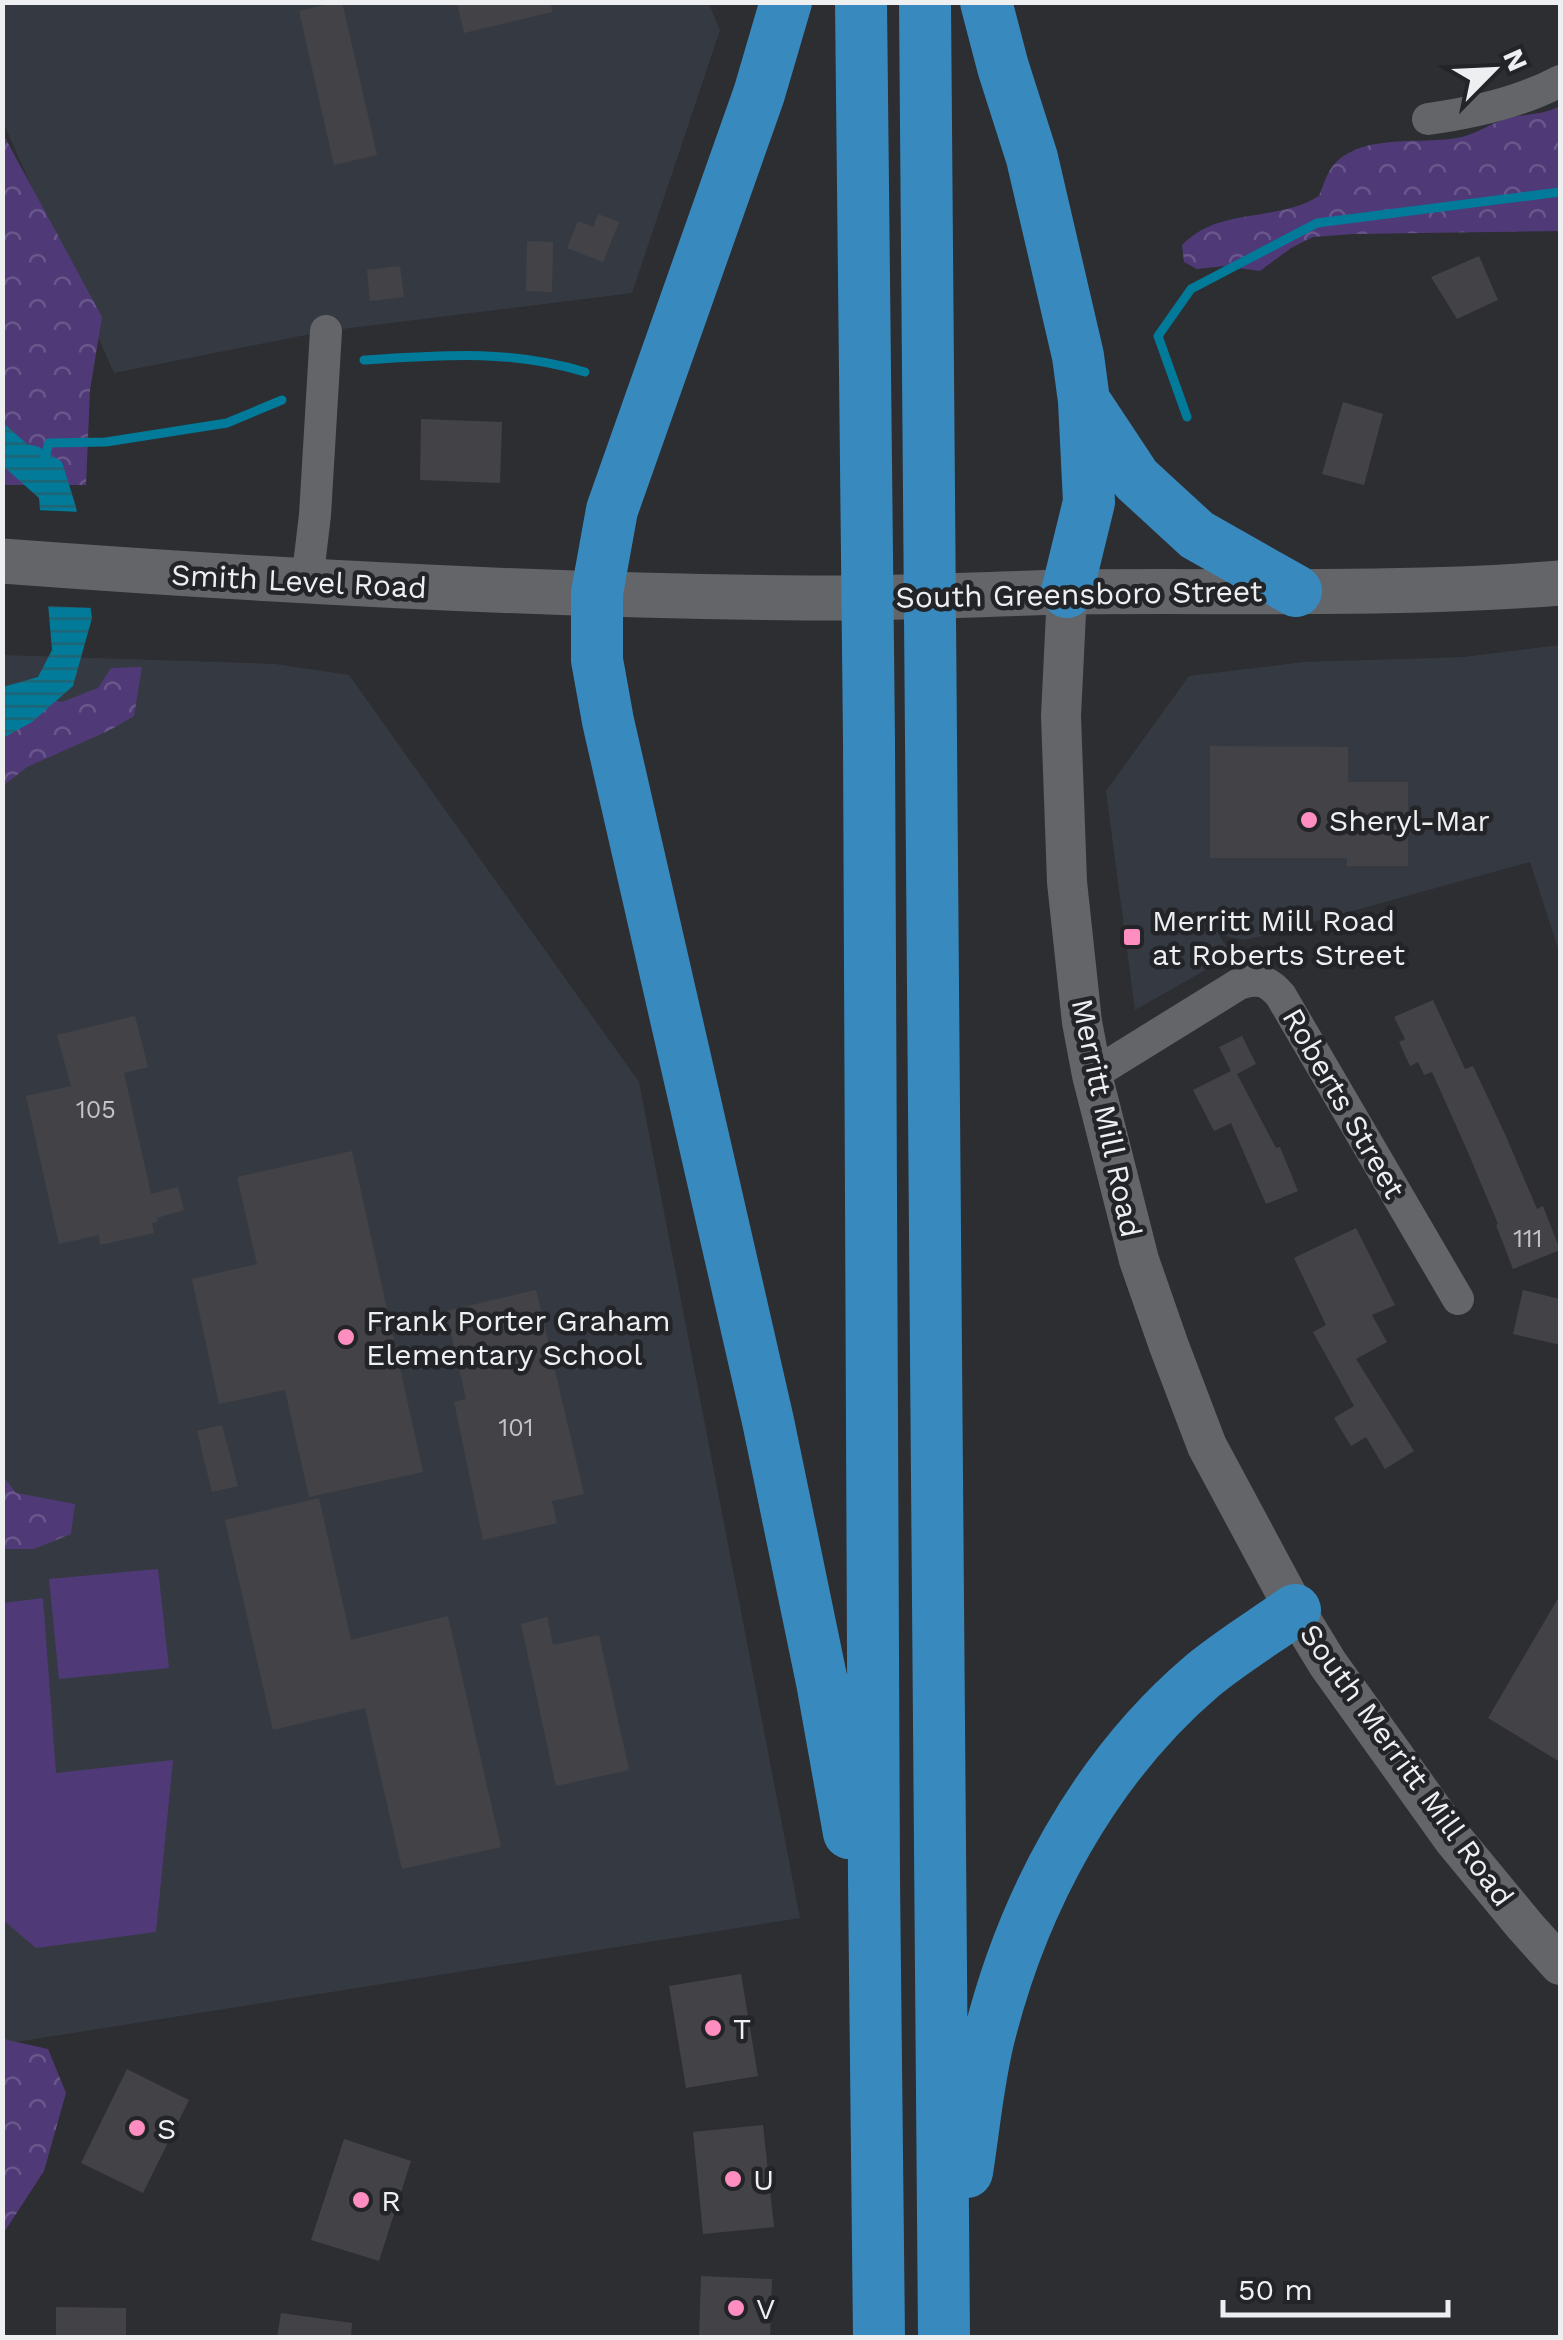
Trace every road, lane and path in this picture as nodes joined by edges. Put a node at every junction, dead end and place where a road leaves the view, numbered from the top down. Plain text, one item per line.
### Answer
1 (786, 2) edge
2 (861, 2) edge
3 (925, 2) edge
4 (986, 2) edge
5 (1560, 82) edge
6 (1428, 119) dead end
7 (326, 331) dead end
8 (1084, 401) junction
9 (2, 561) edge
10 (308, 582) junction
11 (1560, 582) edge
12 (1296, 590) junction
13 (597, 592) junction
14 (1067, 592) junction
15 (1092, 1075) junction
16 (1458, 1299) dead end
17 (1295, 1610) junction
18 (1560, 1965) edge
19 (877, 2020) junction
20 (944, 2327) edge
21 (879, 2338) edge

1 - 13 highway
2 - 19 highway
3 - 20 highway
4 - 8 highway
5 - 6 street
7 - 10 street
8 - 12 highway
8 - 14 highway
9 - 10 main road, Smith Level Road
10 - 13 main road, Smith Level Road
11 - 12 main road, South Greensboro Street
12 - 14 main road, South Greensboro Street
13 - 14 main road, South Greensboro Street
13 - 19 highway
14 - 15 street, Merritt Mill Road
15 - 16 street, Roberts Street
15 - 17 street, Merritt Mill Road
17 - 18 street, South Merritt Mill Road
17 - 20 highway
19 - 21 highway

